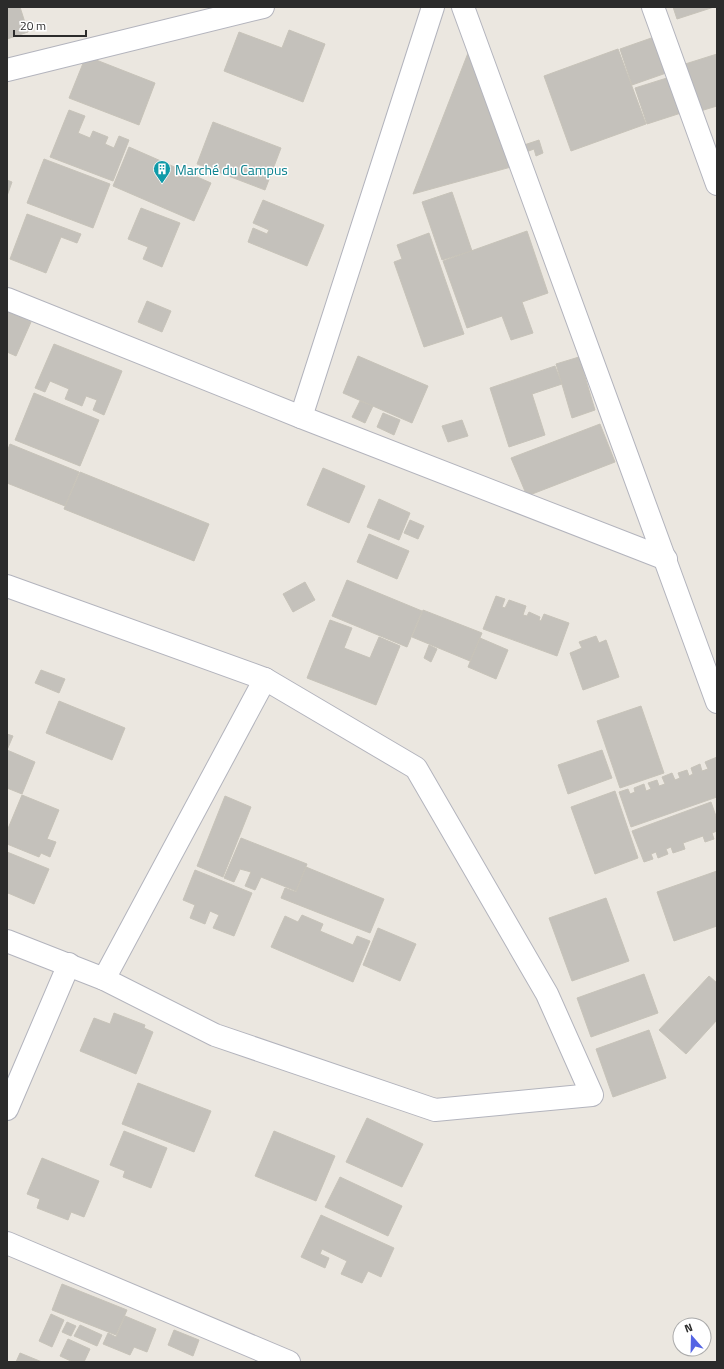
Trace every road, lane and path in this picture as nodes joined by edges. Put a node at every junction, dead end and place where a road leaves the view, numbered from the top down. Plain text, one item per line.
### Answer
1 (263, 7) edge
2 (433, 7) edge
3 (464, 7) edge
4 (653, 7) edge
5 (7, 70) edge
6 (717, 184) edge
7 (7, 299) edge
8 (301, 417) junction
9 (666, 559) junction
10 (7, 586) edge
11 (265, 679) junction
12 (717, 702) edge
13 (7, 941) edge
14 (70, 964) junction
15 (104, 979) junction
16 (7, 1109) edge
17 (7, 1244) edge
18 (289, 1362) edge

1 - 5 street
2 - 8 street
3 - 9 street
4 - 6 street
7 - 8 street
8 - 9 street
9 - 12 street
10 - 11 street
11 - 15 street
11 - 15 street
13 - 14 street
14 - 15 street
14 - 16 street
17 - 18 street

